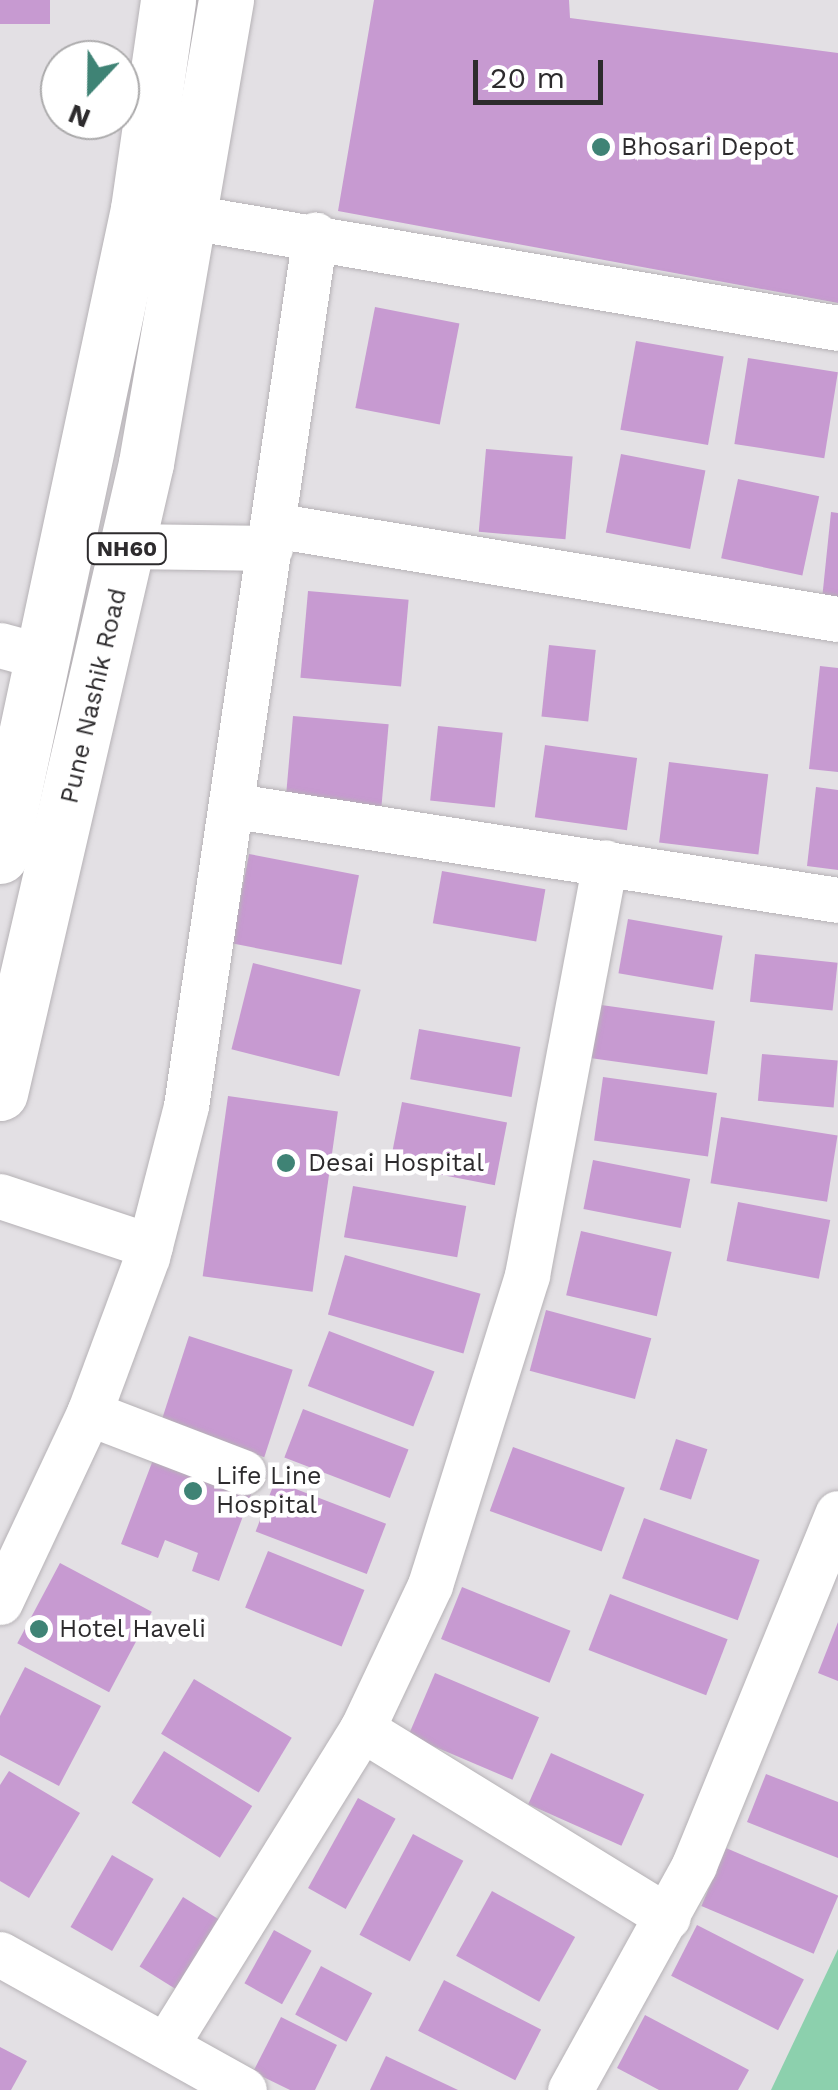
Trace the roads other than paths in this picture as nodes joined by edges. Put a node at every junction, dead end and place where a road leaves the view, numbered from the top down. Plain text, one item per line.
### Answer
1 (168, 0) edge
2 (226, 0) edge
3 (138, 208) junction
4 (193, 216) junction
5 (316, 234) junction
6 (838, 328) edge
7 (272, 536) junction
8 (128, 546) junction
9 (838, 620) edge
10 (22, 651) edge
11 (13, 742) edge
12 (235, 806) junction
13 (0, 856) edge
14 (605, 862) junction
15 (838, 900) edge
16 (0, 1093) edge
17 (0, 1196) edge
18 (150, 1246) junction
19 (89, 1413) junction
20 (243, 1472) dead end
21 (836, 1526) edge
22 (0, 1602) edge
23 (362, 1729) junction
24 (668, 1917) junction
25 (0, 1954) edge
26 (166, 2045) junction
27 (244, 2090) edge
28 (570, 2090) edge

1 - 3 highway, NH60
2 - 4 highway, Pune Nashik Road / NH60
3 - 4 street
3 - 10 highway, NH60
4 - 5 street
4 - 8 highway, Pune Nashik Road / NH60
5 - 6 street
5 - 7 street
7 - 8 street
7 - 9 street
7 - 12 street
8 - 16 highway, Pune Nashik Road / NH60
10 - 11 highway, NH60
11 - 13 highway, NH60
12 - 14 street
12 - 18 street
14 - 15 street
14 - 23 street
17 - 18 street
18 - 19 street
19 - 20 street
19 - 22 street
21 - 24 street
23 - 24 street
23 - 26 street
24 - 28 street
25 - 26 street
26 - 27 street

